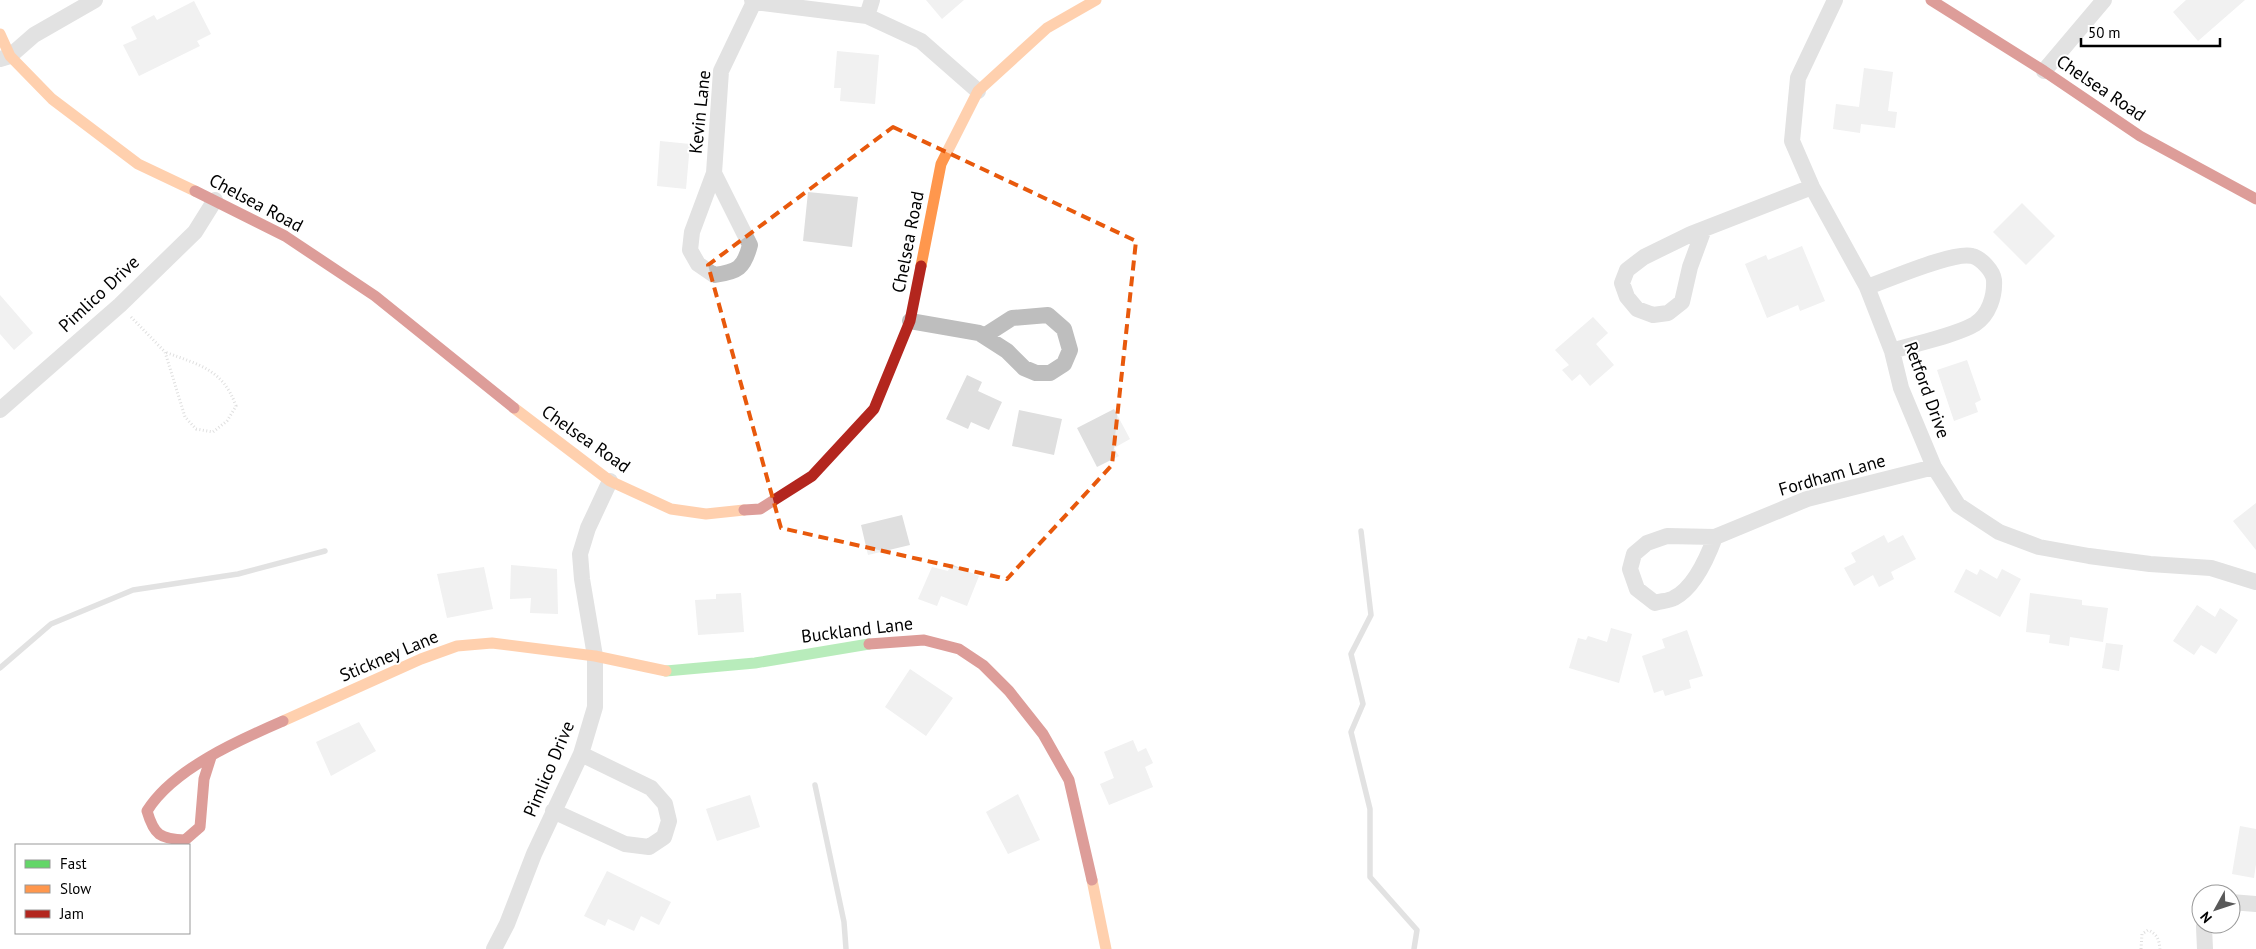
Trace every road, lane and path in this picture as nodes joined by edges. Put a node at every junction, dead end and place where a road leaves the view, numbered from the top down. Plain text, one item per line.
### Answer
1 (95, 0) edge
2 (872, 0) edge
3 (1096, 0) edge
4 (1835, 0) edge
5 (1931, 0) edge
6 (2104, 0) edge
7 (753, 1) edge
8 (867, 16) junction
9 (0, 34) edge
10 (5, 57) edge
11 (2044, 72) junction
12 (978, 92) junction
13 (714, 173) junction
14 (1812, 187) junction
15 (2256, 199) edge
16 (215, 200) junction
17 (1704, 229) junction
18 (1867, 287) junction
19 (120, 305) junction
20 (910, 321) junction
21 (984, 336) junction
22 (1892, 351) junction
23 (165, 352) junction
24 (0, 410) edge
25 (1934, 467) junction
26 (610, 481) junction
27 (1715, 537) junction
28 (2256, 582) edge
29 (594, 656) junction
30 (581, 754) junction
31 (211, 757) junction
32 (553, 811) junction
33 (2241, 903) edge
34 (2256, 904) edge
35 (2204, 934) edge
36 (494, 949) edge
37 (1106, 949) edge
38 (2141, 949) edge
39 (2160, 949) edge
40 (2205, 949) edge

1 - 10 street
2 - 8 street
3 - 12 street, Chelsea Road
4 - 14 street, Retford Drive
5 - 11 street, Chelsea Road
6 - 11 street
7 - 8 street
7 - 13 street, Kevin Lane
8 - 12 street
9 - 10 street, Chelsea Road
10 - 16 street, Chelsea Road
11 - 15 street, Chelsea Road
12 - 20 street, Chelsea Road
13 - 13 street, Kevin Lane
14 - 17 street
14 - 18 street, Retford Drive
16 - 19 street, Pimlico Drive
16 - 26 street, Chelsea Road
17 - 17 street
18 - 22 street, Retford Drive
18 - 22 street
19 - 23 path
19 - 24 street, Pimlico Drive
20 - 21 street
20 - 26 street, Chelsea Road
21 - 21 street
22 - 25 street, Retford Drive
23 - 23 path
25 - 27 street, Fordham Lane
25 - 28 street, Retford Drive
26 - 29 street, Pimlico Drive
27 - 27 street, Fordham Lane
29 - 30 street, Pimlico Drive
29 - 31 street, Stickney Lane
29 - 37 street, Buckland Lane
30 - 32 street, Pimlico Drive
30 - 32 street
31 - 31 street, Stickney Lane
32 - 36 street, Pimlico Drive
33 - 34 street
35 - 40 street
38 - 39 path

